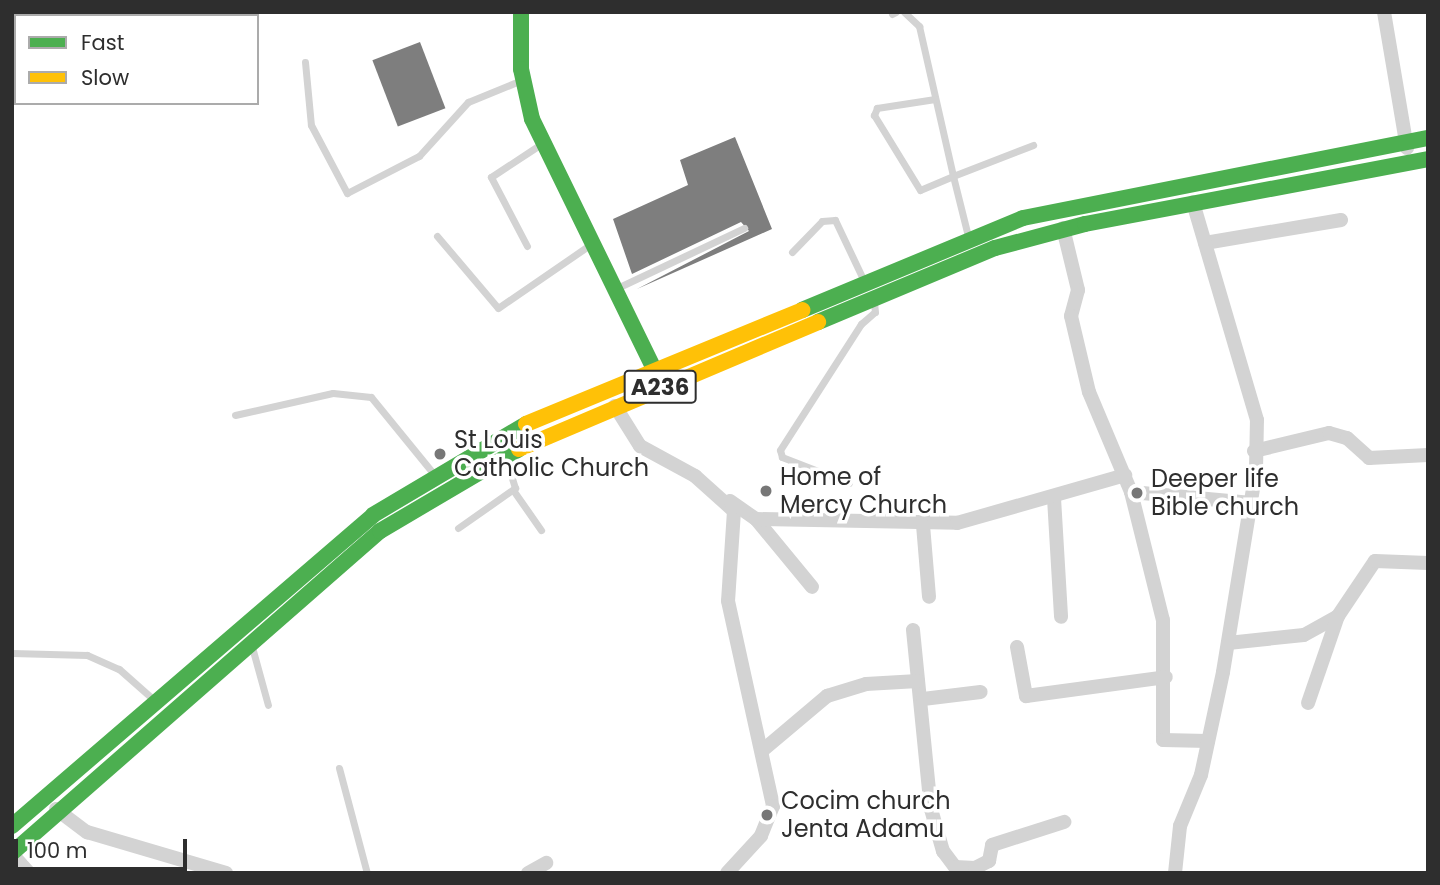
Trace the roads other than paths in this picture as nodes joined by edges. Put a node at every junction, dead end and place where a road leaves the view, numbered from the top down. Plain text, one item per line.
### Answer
1 (521, 12) edge
2 (904, 12) edge
3 (1384, 12) edge
4 (305, 62) dead end
5 (522, 80) junction
6 (935, 99) junction
7 (1428, 138) edge
8 (1406, 142) junction
9 (542, 144) junction
10 (1033, 145) dead end
11 (1428, 159) edge
12 (1410, 163) junction
13 (953, 176) junction
14 (1193, 202) junction
15 (1341, 220) dead end
16 (744, 228) dead end
17 (989, 229) junction
18 (1063, 229) junction
19 (436, 236) dead end
20 (968, 236) junction
21 (591, 243) junction
22 (1205, 243) junction
23 (527, 246) dead end
24 (995, 248) junction
25 (792, 252) dead end
26 (863, 279) junction
27 (614, 289) junction
28 (872, 298) junction
29 (654, 369) junction
30 (615, 406) junction
31 (235, 415) dead end
32 (1254, 451) junction
33 (504, 455) junction
34 (1428, 455) edge
35 (432, 472) junction
36 (1125, 475) junction
37 (849, 483) dead end
38 (442, 489) junction
39 (513, 490) junction
40 (1131, 492) junction
41 (1054, 498) junction
42 (729, 501) junction
43 (1251, 503) junction
44 (755, 519) junction
45 (923, 525) junction
46 (457, 528) dead end
47 (541, 530) dead end
48 (1428, 563) edge
49 (812, 587) dead end
50 (929, 597) dead end
51 (1338, 616) junction
52 (1061, 617) dead end
53 (913, 630) dead end
54 (250, 643) junction
55 (1228, 643) junction
56 (1017, 647) dead end
57 (12, 653) edge
58 (1166, 677) junction
59 (918, 681) junction
60 (981, 691) dead end
61 (923, 699) junction
62 (156, 702) junction
63 (1308, 703) dead end
64 (268, 705) dead end
65 (1208, 741) junction
66 (763, 750) junction
67 (339, 768) dead end
68 (45, 797) junction
69 (58, 811) junction
70 (1063, 822) dead end
71 (12, 826) edge
72 (12, 853) edge
73 (546, 863) dead end
74 (29, 873) edge
75 (226, 873) edge
76 (366, 873) edge
77 (528, 873) edge
78 (727, 873) edge
79 (1175, 873) edge

1 - 5 main road
2 - 6 lane
3 - 8 street
4 - 5 lane
5 - 9 main road
6 - 13 lane
6 - 13 lane
7 - 8 main road, A236
8 - 12 street
8 - 17 main road, A236
9 - 21 main road
9 - 23 lane
10 - 13 lane
11 - 12 main road, A236
12 - 14 main road, A236
13 - 20 lane
14 - 18 main road, A236
14 - 22 street
15 - 22 street
16 - 27 lane
17 - 20 main road, A236
17 - 24 main road
18 - 24 main road, A236
18 - 36 street
19 - 21 lane
20 - 26 main road, A236
21 - 27 main road
22 - 32 street
24 - 28 main road, A236
25 - 26 lane
26 - 28 main road
26 - 29 main road, A236
27 - 29 main road
28 - 30 main road, A236
28 - 37 lane
29 - 35 main road, A236
30 - 33 main road, A236
30 - 42 street
31 - 35 lane
32 - 34 street
32 - 43 street
33 - 38 main road, A236
33 - 39 lane
35 - 38 lane
35 - 62 main road, A236
36 - 40 street
36 - 41 street
38 - 54 main road, A236
39 - 46 lane
39 - 47 lane
40 - 43 street
40 - 58 street
41 - 45 street
41 - 52 street
42 - 44 street
42 - 66 street
43 - 55 street
44 - 45 street
44 - 49 street
45 - 50 street
48 - 51 street
51 - 55 street
51 - 63 street
53 - 59 street
54 - 64 lane
54 - 69 main road, A236
55 - 65 street
56 - 58 street
57 - 62 lane
58 - 65 street
59 - 61 street
59 - 66 street
60 - 61 street
61 - 70 street
62 - 68 main road, A236
65 - 79 street
66 - 78 street
67 - 76 lane
68 - 69 street
68 - 71 main road, A236
69 - 72 main road, A236
69 - 75 street
72 - 74 street
73 - 77 street

